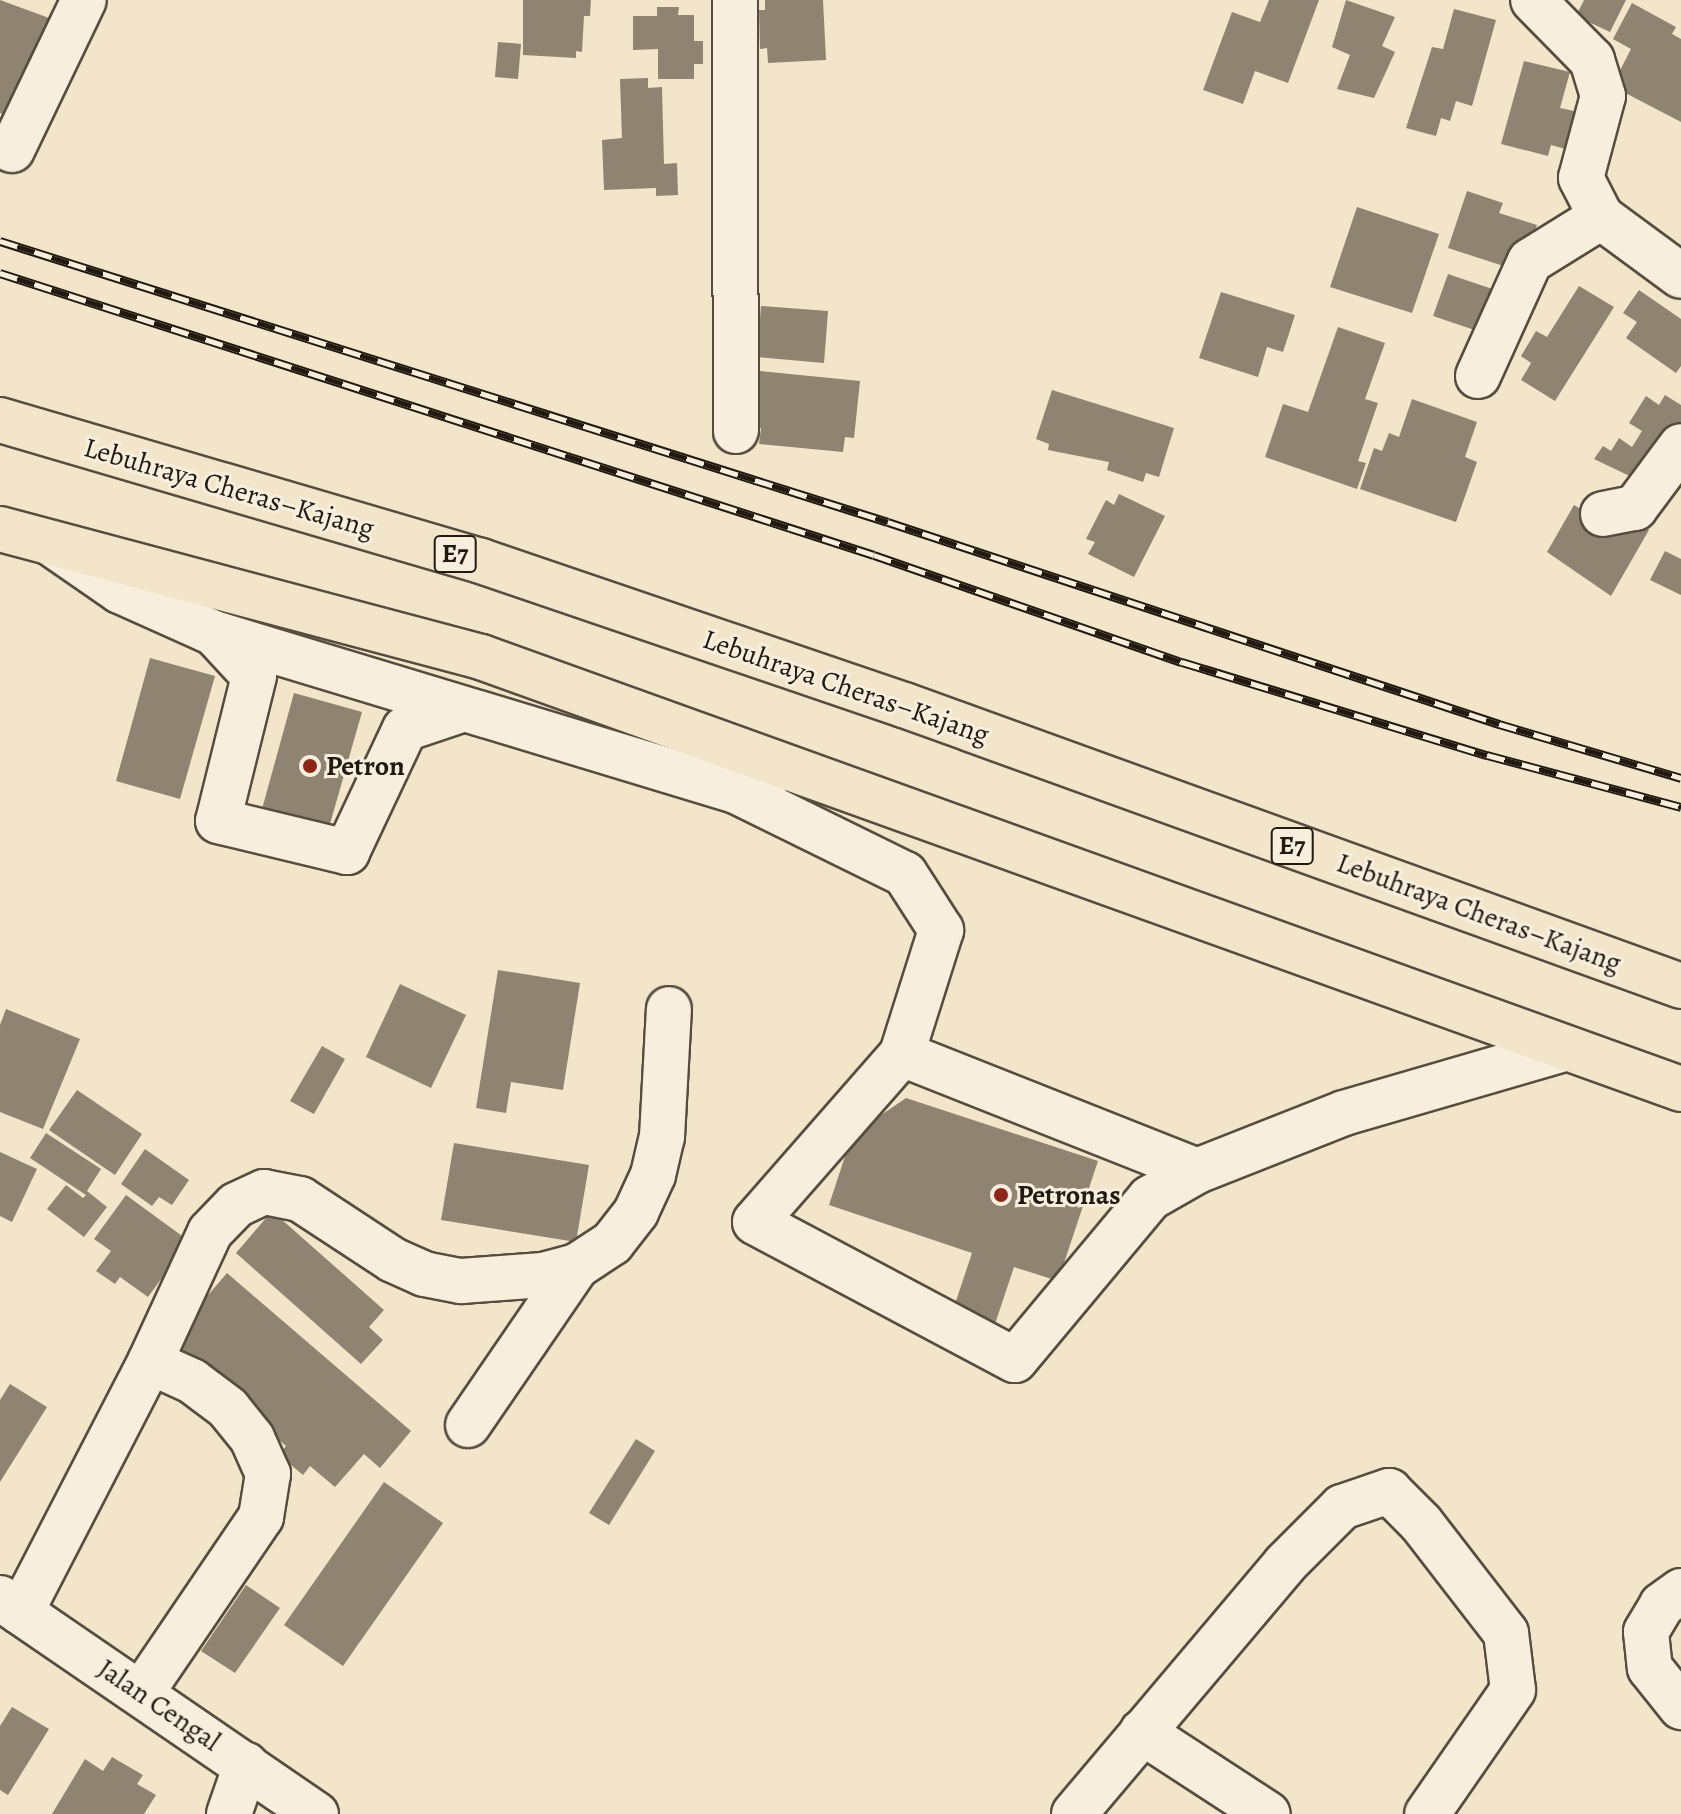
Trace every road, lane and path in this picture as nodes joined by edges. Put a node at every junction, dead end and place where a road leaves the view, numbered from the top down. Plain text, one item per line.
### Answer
1 (84, 0) edge
2 (735, 0) edge
3 (1533, 0) edge
4 (12, 150) dead end
5 (1601, 217) junction
6 (1681, 276) edge
7 (1478, 376) dead end
8 (0, 420) edge
9 (736, 431) dead end
10 (1681, 446) edge
11 (1603, 514) dead end
12 (0, 529) edge
13 (49, 543) junction
14 (214, 633) junction
15 (464, 709) junction
16 (736, 791) junction
17 (941, 818) junction
18 (1681, 986) edge
19 (669, 1009) dead end
20 (1564, 1049) junction
21 (902, 1054) junction
22 (1681, 1089) edge
23 (1197, 1171) junction
24 (577, 1266) junction
25 (150, 1362) junction
26 (468, 1425) dead end
27 (1681, 1591) edge
28 (10, 1605) edge
29 (142, 1692) junction
30 (1681, 1707) edge
31 (1142, 1732) junction
32 (246, 1765) junction
33 (229, 1814) edge
34 (316, 1814) edge
35 (1074, 1814) edge
36 (1268, 1814) edge
37 (1427, 1814) edge

1 - 4 street
2 - 9 street
3 - 5 street
5 - 6 street
5 - 7 street
8 - 18 highway, Lebuhraya Cheras–Kajang / E7
10 - 11 street
12 - 13 highway
13 - 14 street
13 - 17 highway
14 - 15 street
14 - 15 street
15 - 16 street
16 - 17 street
16 - 21 street
17 - 20 highway
19 - 24 street
20 - 22 highway
20 - 23 street
21 - 23 street
21 - 23 street
24 - 25 street
24 - 26 street
25 - 28 street
25 - 29 street
27 - 30 street
28 - 29 street, Jalan Cengal
29 - 32 street, Jalan Cengal
31 - 35 street
31 - 36 street
31 - 37 street
32 - 33 street
32 - 34 street, Jalan Cengal

